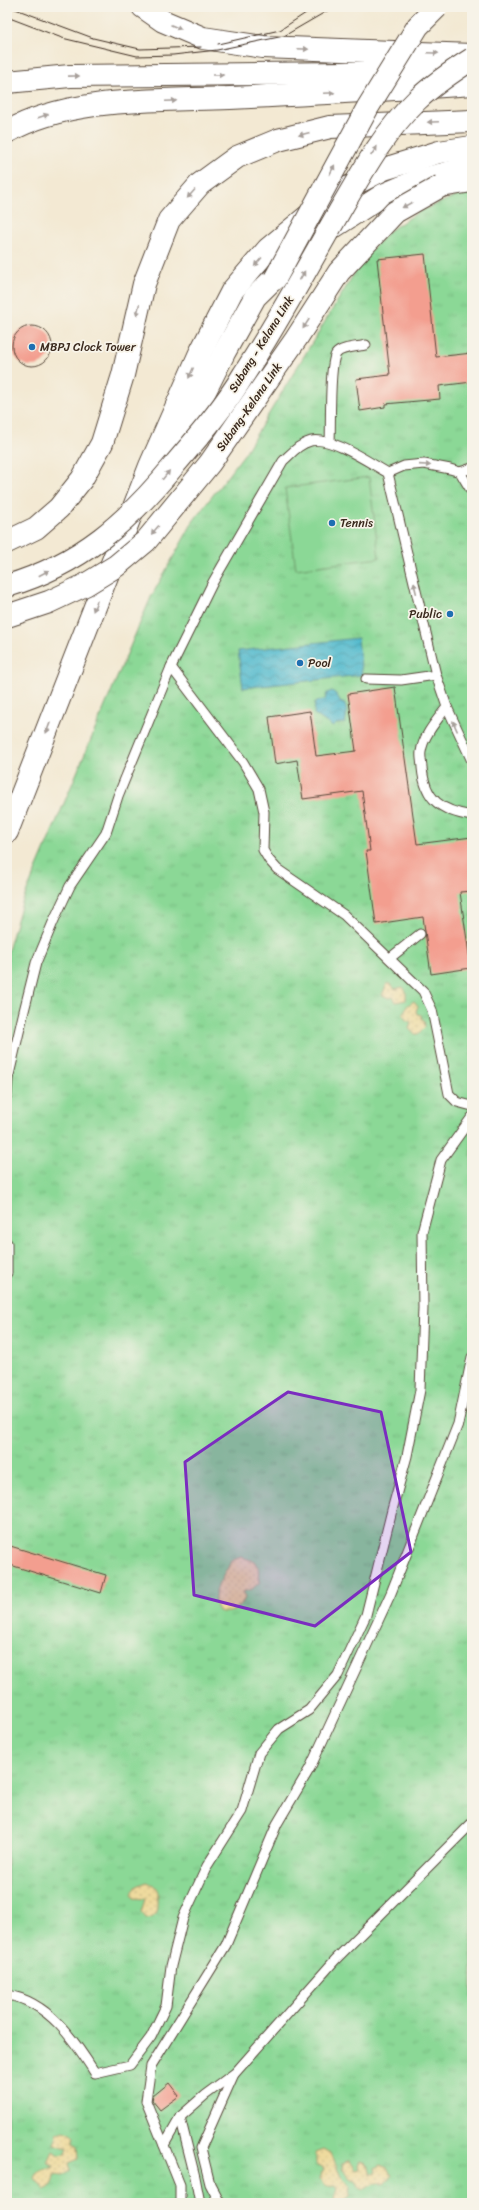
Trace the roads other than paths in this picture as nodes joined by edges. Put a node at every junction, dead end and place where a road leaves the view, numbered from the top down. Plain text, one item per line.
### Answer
1 (143, 7) edge
2 (437, 7) edge
3 (472, 55) edge
4 (472, 59) edge
5 (472, 71) edge
6 (7, 82) edge
7 (472, 84) edge
8 (472, 120) edge
9 (7, 132) edge
10 (472, 147) edge
11 (472, 167) edge
12 (472, 181) edge
13 (366, 345) dead end
14 (203, 430) junction
15 (330, 442) junction
16 (150, 466) junction
17 (472, 468) edge
18 (460, 472) junction
19 (388, 473) junction
20 (472, 492) edge
21 (7, 542) edge
22 (7, 586) edge
23 (7, 616) edge
24 (171, 667) junction
25 (436, 675) junction
26 (366, 679) dead end
27 (447, 707) junction
28 (472, 761) edge
29 (472, 816) edge
30 (7, 832) edge
31 (420, 934) dead end
32 (390, 958) junction
33 (7, 1095) edge
34 (472, 1106) edge
35 (472, 1117) edge
36 (7, 1243) edge
37 (7, 1273) edge
38 (472, 1356) edge
39 (472, 1823) edge
40 (7, 1995) edge
41 (235, 2073) junction
42 (180, 2117) junction
43 (164, 2145) junction
44 (180, 2203) edge
45 (200, 2203) edge
46 (220, 2203) edge

1 -> 3 main road
14 -> 2 main road, bridge
14 -> 4 main road, Subang - Kelana Link, bridge
6 -> 5 main road
9 -> 7 main road
8 -> 21 main road
10 -> 16 main road
11 - 16 main road
12 -> 23 main road, Subang-Kelana Link, bridge
13 - 15 lane
22 -> 14 main road, Subang - Kelana Link, bridge
15 - 19 lane
15 - 24 lane
16 -> 30 main road
17 - 18 lane
19 -> 18 lane
18 - 20 lane
25 -> 19 lane
24 - 32 lane
24 - 33 lane
25 - 26 lane
25 - 27 lane
28 -> 27 lane
27 - 29 lane
31 - 32 lane
32 - 34 lane
35 - 40 lane
36 - 37 lane
38 - 43 lane
39 - 41 lane
41 - 42 lane
41 - 46 lane
42 - 43 lane
42 - 45 lane
43 - 44 lane

